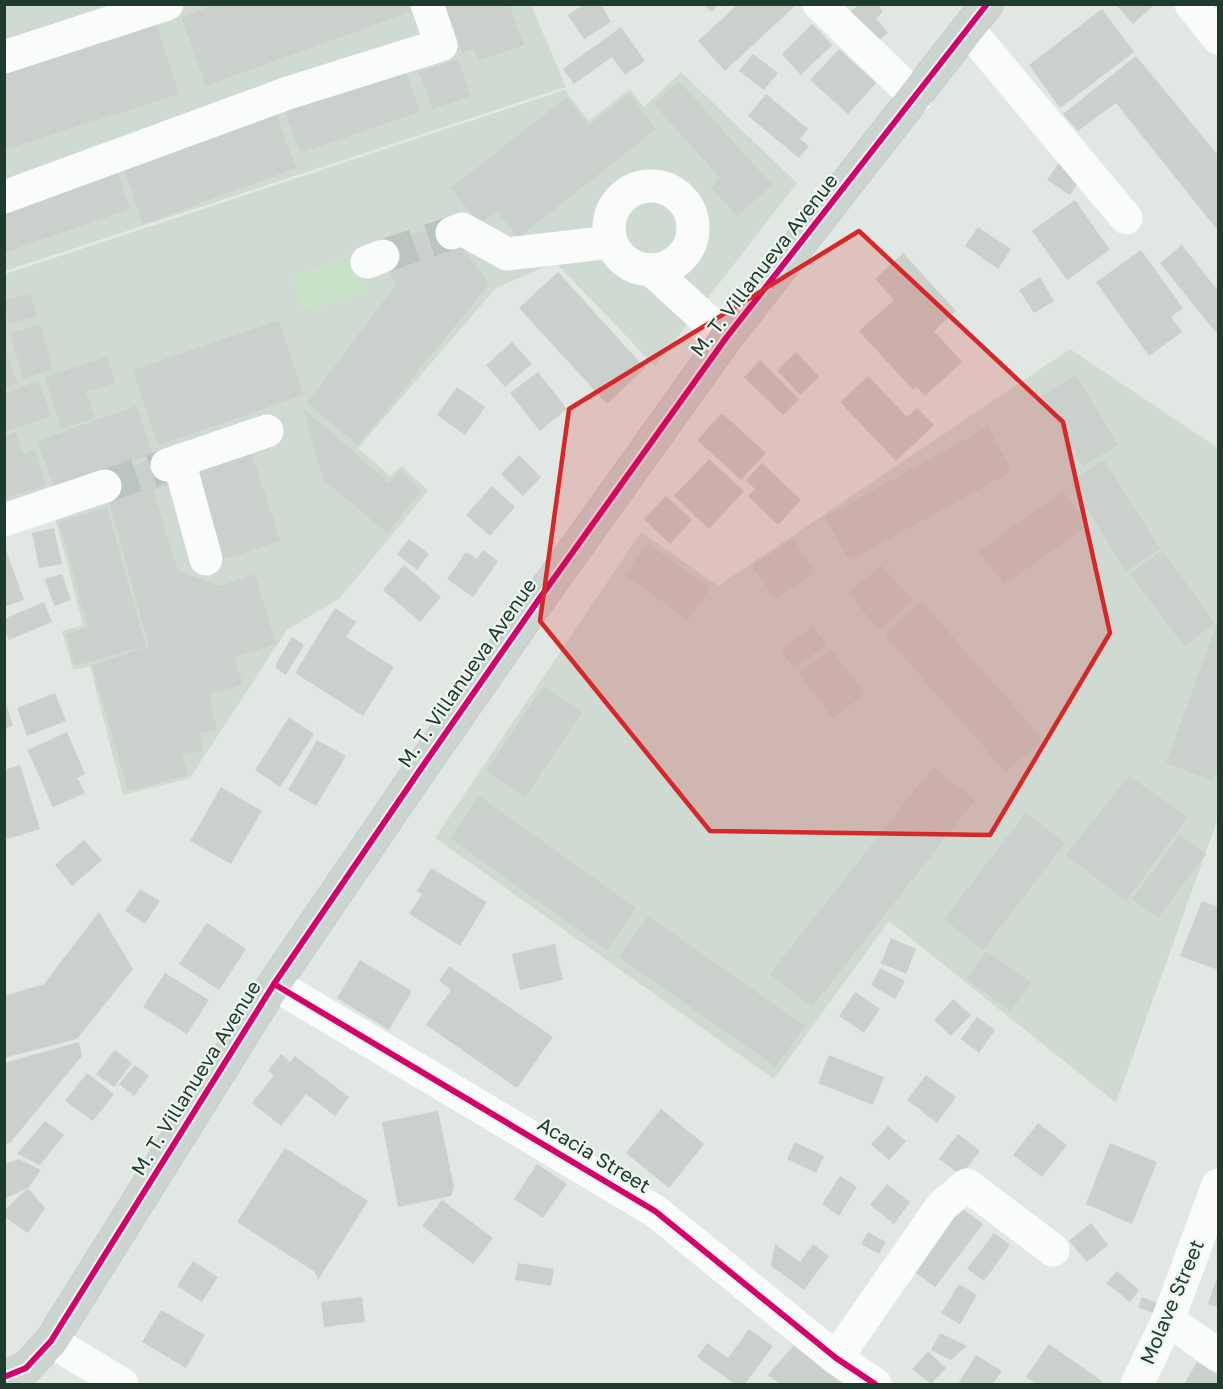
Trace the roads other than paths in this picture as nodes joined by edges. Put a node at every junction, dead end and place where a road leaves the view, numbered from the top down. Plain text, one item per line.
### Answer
1 (167, 4) edge
2 (427, 4) edge
3 (819, 4) edge
4 (1191, 4) edge
5 (977, 17) edge
6 (1218, 38) edge
7 (4, 57) edge
8 (916, 97) junction
9 (4, 197) edge
10 (1126, 218) dead end
11 (452, 232) tunnel mouth
12 (611, 242) junction
13 (652, 270) junction
14 (726, 338) junction
15 (267, 431) dead end
16 (105, 486) tunnel mouth
17 (4, 520) edge
18 (207, 559) dead end
19 (274, 984) junction
20 (1218, 1185) edge
21 (1053, 1250) dead end
22 (1168, 1320) junction
23 (51, 1341) junction
24 (1218, 1355) edge
25 (836, 1358) junction
26 (4, 1377) edge
27 (122, 1384) edge
28 (875, 1384) edge
29 (1137, 1384) edge

1 - 7 street
2 - 9 street
3 - 8 street
4 - 6 street
5 - 8 main road, M. T. Villanueva Avenue
5 - 10 street
8 - 14 main road, M. T. Villanueva Avenue
11 - 12 street
12 - 13 street
12 - 13 street
13 - 14 street
14 - 19 main road, M. T. Villanueva Avenue
15 - 18 street
16 - 17 street
19 - 23 main road, M. T. Villanueva Avenue
19 - 25 street, Acacia Street
20 - 22 street, Molave Street
21 - 25 street
22 - 24 street
22 - 29 street, Molave Street
23 - 26 main road, M. T. Villanueva Avenue
23 - 27 street
25 - 28 street, Acacia Street

